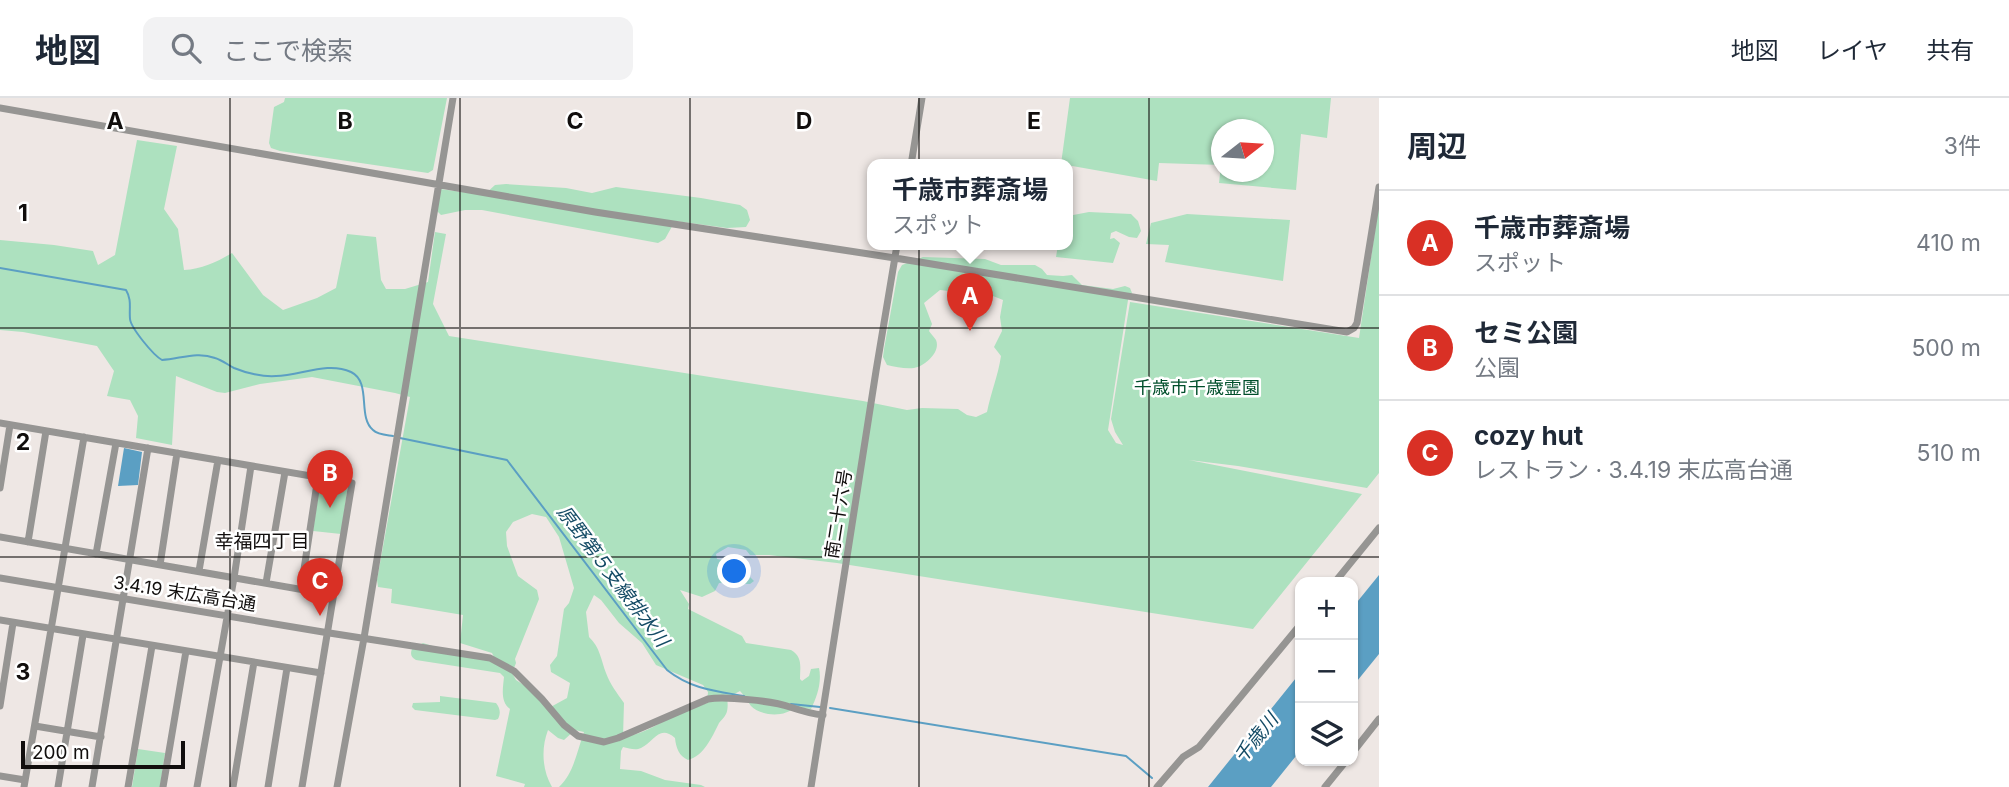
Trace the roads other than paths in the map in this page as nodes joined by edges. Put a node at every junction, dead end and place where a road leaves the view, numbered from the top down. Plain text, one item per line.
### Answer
1 (453, 98) edge
2 (922, 98) edge
3 (0, 108) edge
4 (912, 159) edge
5 (438, 183) junction
6 (1379, 187) edge
7 (896, 250) edge
8 (895, 258) junction
9 (0, 423) edge
10 (10, 425) junction
11 (47, 431) junction
12 (84, 438) junction
13 (116, 443) junction
14 (148, 448) junction
15 (177, 453) junction
16 (218, 460) junction
17 (251, 466) junction
18 (285, 472) junction
19 (317, 477) junction
20 (0, 488) edge
21 (1379, 528) edge
22 (0, 537) edge
23 (28, 542) junction
24 (65, 548) junction
25 (96, 554) junction
26 (131, 559) junction
27 (160, 565) junction
28 (199, 572) junction
29 (1339, 577) edge
30 (0, 578) edge
31 (234, 578) junction
32 (266, 583) junction
33 (59, 588) junction
34 (301, 589) junction
35 (333, 595) junction
36 (124, 599) junction
37 (227, 616) junction
38 (0, 620) edge
39 (13, 623) junction
40 (52, 629) junction
41 (1295, 631) edge
42 (327, 633) junction
43 (83, 635) junction
44 (364, 638) junction
45 (117, 640) junction
46 (152, 646) junction
47 (186, 651) junction
48 (220, 657) junction
49 (254, 662) junction
50 (287, 668) junction
51 (321, 673) junction
52 (0, 706) edge
53 (822, 715) junction
54 (1379, 719) edge
55 (35, 726) junction
56 (67, 732) junction
57 (101, 737) junction
58 (1358, 746) edge
59 (1342, 766) edge
60 (0, 776) edge
61 (25, 784) edge
62 (58, 787) edge
63 (92, 787) edge
64 (128, 787) edge
65 (163, 787) edge
66 (197, 787) edge
67 (233, 787) edge
68 (268, 787) edge
69 (302, 787) edge
70 (338, 787) edge
71 (811, 787) edge
72 (1157, 787) edge
73 (1325, 787) edge

1 - 5 street
2 - 4 street
3 - 5 street
5 - 8 street
5 - 44 street
6 - 8 street
7 - 8 street, 南二十六号
8 - 53 street, 南二十六号
9 - 10 street
10 - 11 street
10 - 20 street
11 - 12 street
11 - 23 street
12 - 13 street
12 - 24 street
13 - 14 street
13 - 25 street
14 - 15 street
14 - 26 street
15 - 16 street
15 - 27 street
16 - 17 street
16 - 28 street
17 - 18 street
17 - 31 street
18 - 19 street
18 - 32 street
19 - 34 street
19 - 35 street
21 - 29 street
22 - 23 street
23 - 24 street
24 - 25 street
24 - 33 street
25 - 26 street
26 - 27 street
26 - 36 street
27 - 28 street
28 - 31 street
30 - 33 street, 3.4.19 末広高台通
31 - 32 street
31 - 37 street
32 - 34 street
33 - 36 street, 3.4.19 末広高台通
33 - 40 street
34 - 35 street
35 - 42 street
36 - 37 street, 3.4.19 末広高台通
36 - 45 street
37 - 42 street, 3.4.19 末広高台通
37 - 48 street
38 - 39 street
39 - 40 street
39 - 52 street
40 - 43 street
40 - 55 street
41 - 72 street
42 - 44 street, 3.4.19 末広高台通
42 - 51 street
43 - 45 street
43 - 56 street
44 - 53 street, 3.4.19 末広高台通
44 - 70 street
45 - 46 street
45 - 57 street
46 - 47 street
46 - 64 street
47 - 48 street
47 - 65 street
48 - 49 street
48 - 66 street
49 - 50 street
49 - 67 street
50 - 51 street
50 - 68 street
51 - 69 street
53 - 71 street, 南二十六号
54 - 58 street
55 - 56 street
55 - 61 street
56 - 57 street
56 - 62 street
57 - 63 street
59 - 73 street
60 - 61 street

